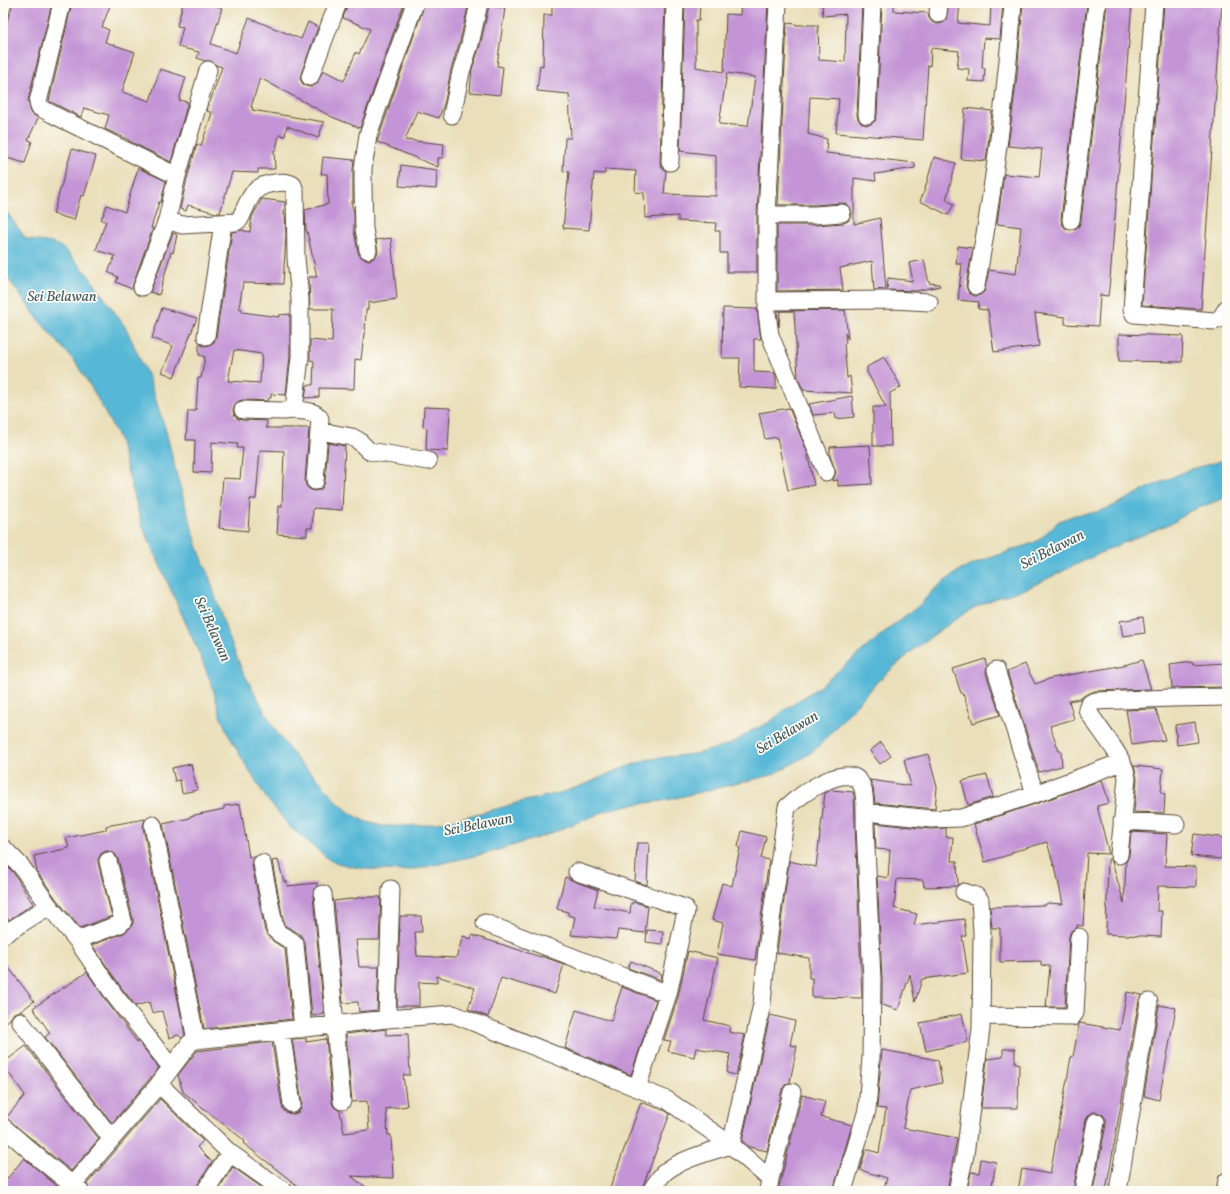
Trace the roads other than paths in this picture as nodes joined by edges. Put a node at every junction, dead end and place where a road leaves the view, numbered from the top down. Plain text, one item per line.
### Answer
1 (62, 3) edge
2 (338, 3) edge
3 (415, 3) edge
4 (479, 3) edge
5 (675, 3) edge
6 (778, 3) edge
7 (872, 3) edge
8 (1013, 3) edge
9 (1097, 3) edge
10 (1154, 3) edge
11 (208, 70) dead end
12 (310, 77) dead end
13 (867, 115) dead end
14 (452, 116) dead end
15 (670, 162) dead end
16 (177, 176) junction
17 (842, 213) dead end
18 (767, 215) junction
19 (167, 220) junction
20 (1072, 220) dead end
21 (223, 223) junction
22 (368, 250) dead end
23 (976, 286) dead end
24 (142, 287) dead end
25 (767, 301) junction
26 (929, 302) dead end
27 (1227, 308) edge
28 (206, 336) dead end
29 (243, 410) dead end
30 (294, 410) junction
31 (319, 431) junction
32 (428, 461) dead end
33 (826, 472) dead end
34 (315, 481) dead end
35 (996, 670) dead end
36 (1227, 697) edge
37 (1122, 762) junction
38 (1035, 794) junction
39 (866, 812) junction
40 (1122, 821) junction
41 (153, 824) dead end
42 (1176, 824) dead end
43 (3, 848) edge
44 (1119, 855) dead end
45 (108, 861) dead end
46 (262, 863) dead end
47 (577, 872) dead end
48 (391, 889) dead end
49 (964, 892) dead end
50 (323, 894) dead end
51 (49, 906) junction
52 (485, 923) dead end
53 (3, 935) edge
54 (1079, 937) dead end
55 (77, 940) junction
56 (668, 994) junction
57 (1149, 1002) dead end
58 (981, 1016) junction
59 (387, 1019) junction
60 (20, 1021) dead end
61 (334, 1025) junction
62 (303, 1029) junction
63 (281, 1031) junction
64 (196, 1040) junction
65 (171, 1067) junction
66 (159, 1084) junction
67 (637, 1088) junction
68 (792, 1092) dead end
69 (342, 1101) dead end
70 (292, 1104) dead end
71 (1096, 1122) dead end
72 (3, 1128) edge
73 (112, 1139) junction
74 (731, 1145) junction
75 (230, 1153) junction
76 (1227, 1181) edge
77 (769, 1185) edge
78 (73, 1189) edge
79 (205, 1191) edge
80 (284, 1191) edge
81 (651, 1191) edge
82 (843, 1191) edge
83 (957, 1191) edge
84 (1083, 1191) edge
85 (1118, 1191) edge
86 (1225, 1191) edge

1 - 16 street
2 - 12 street
3 - 22 street
4 - 14 street
5 - 15 street
6 - 18 street
7 - 13 street
8 - 23 street
9 - 20 street
10 - 27 street
11 - 16 street
16 - 19 street
17 - 18 street
18 - 25 street
19 - 21 street
19 - 24 street
21 - 28 street
21 - 30 street
25 - 26 street
25 - 33 street
29 - 30 street
30 - 31 street
31 - 32 street
31 - 34 street
35 - 38 street
36 - 37 street
37 - 38 street
37 - 40 street
38 - 39 street
39 - 74 street
39 - 82 street
40 - 42 street
40 - 44 street
41 - 64 street
43 - 51 street
45 - 55 street
46 - 62 street
47 - 56 street
48 - 59 street
49 - 58 street
50 - 61 street
51 - 53 street
51 - 55 street
52 - 56 street
54 - 58 street
55 - 65 street
56 - 67 street
57 - 85 street
58 - 83 street
59 - 61 street
59 - 67 street
60 - 73 street
61 - 62 street
61 - 69 street
62 - 63 street
63 - 64 street
63 - 70 street
64 - 65 street
65 - 66 street
66 - 73 street
66 - 75 street
67 - 74 street
68 - 77 street
71 - 84 street
72 - 78 street
73 - 78 street
74 - 77 street
74 - 81 street
75 - 79 street
75 - 80 street
76 - 86 street

